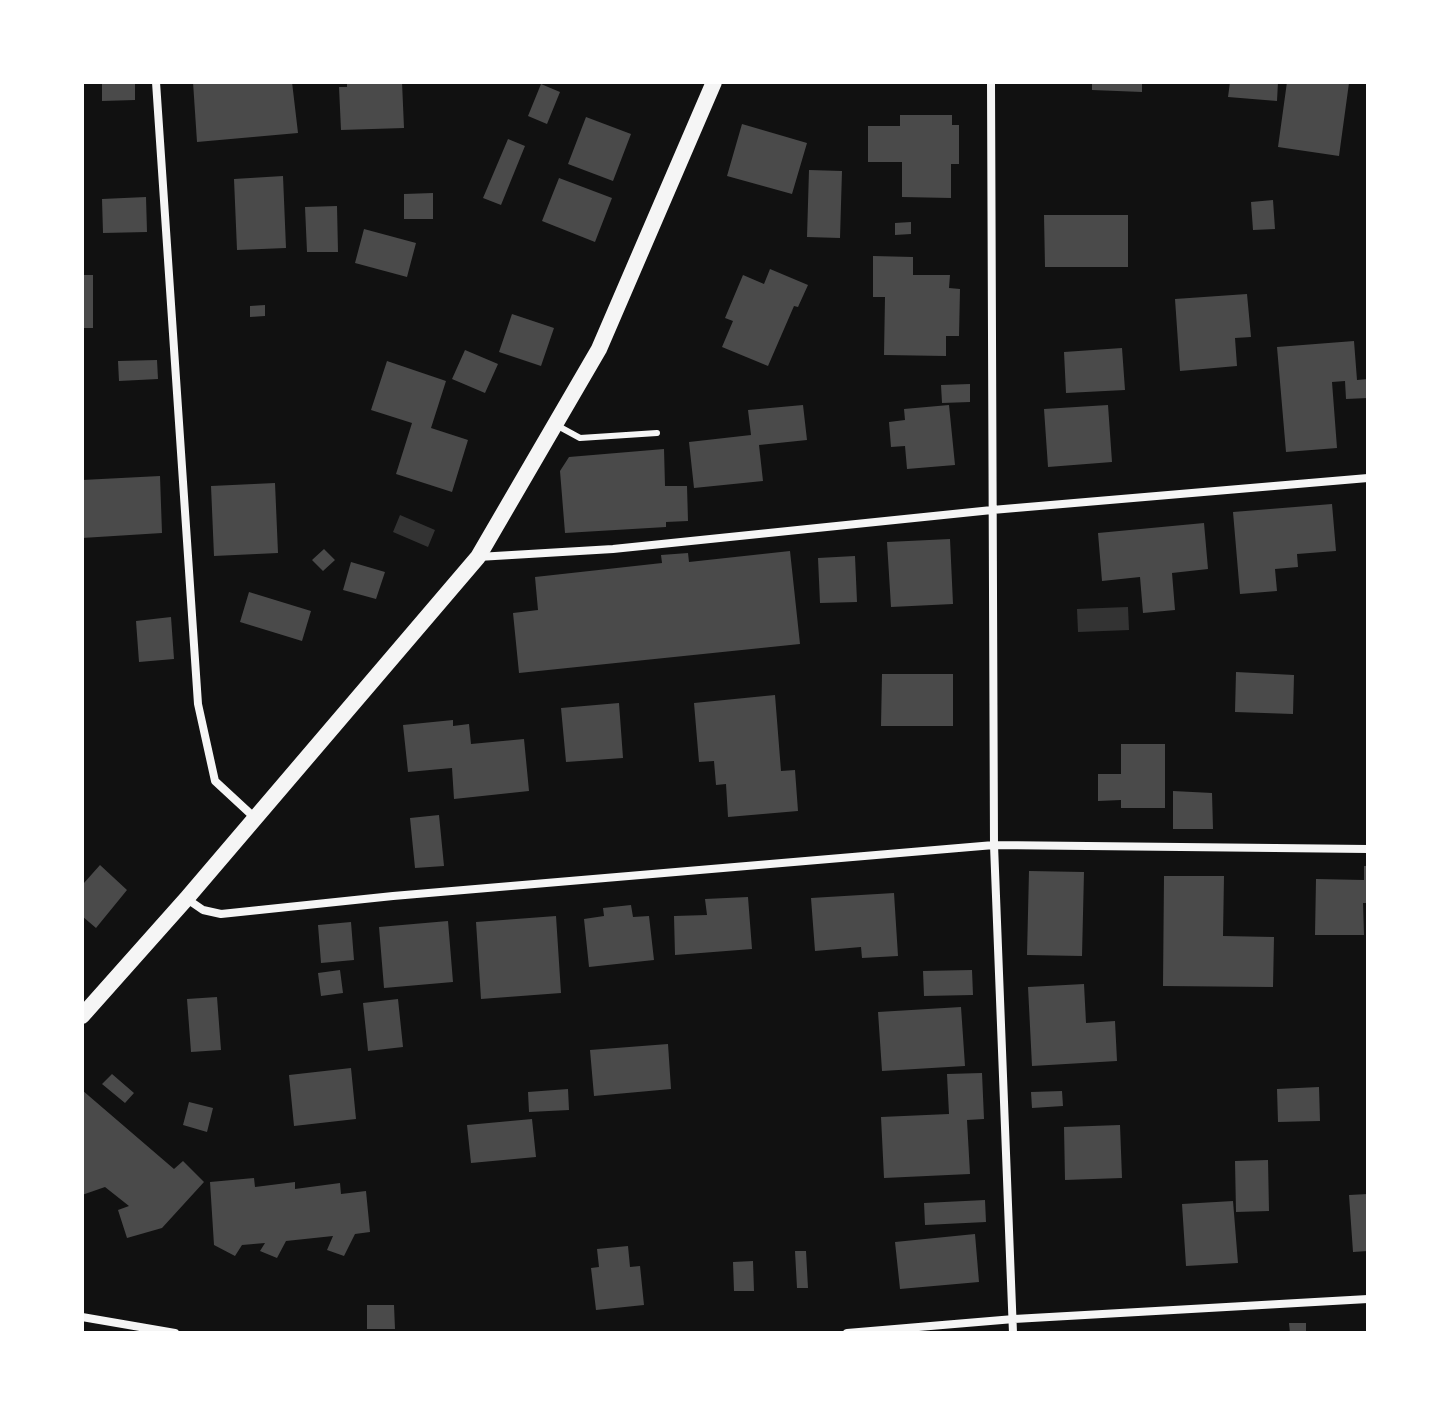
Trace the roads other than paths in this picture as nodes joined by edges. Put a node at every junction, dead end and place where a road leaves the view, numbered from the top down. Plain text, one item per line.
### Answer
1 (156, 82) edge
2 (714, 82) edge
3 (991, 82) edge
4 (555, 424) junction
5 (657, 433) dead end
6 (1368, 478) edge
7 (992, 510) junction
8 (478, 557) junction
9 (255, 818) junction
10 (994, 845) junction
11 (1368, 849) edge
12 (187, 898) junction
13 (82, 1016) edge
14 (1368, 1299) edge
15 (82, 1317) edge
16 (1014, 1319) junction
17 (175, 1333) edge
18 (847, 1333) edge
19 (1013, 1333) edge

1 - 9 street
2 - 4 main road
3 - 7 street
4 - 5 lane
4 - 8 main road
6 - 7 street
7 - 8 street
7 - 10 street
8 - 9 main road
9 - 12 main road
10 - 11 street
10 - 12 street
10 - 16 street
12 - 13 main road
14 - 16 street
15 - 17 street
16 - 18 street
16 - 19 street

